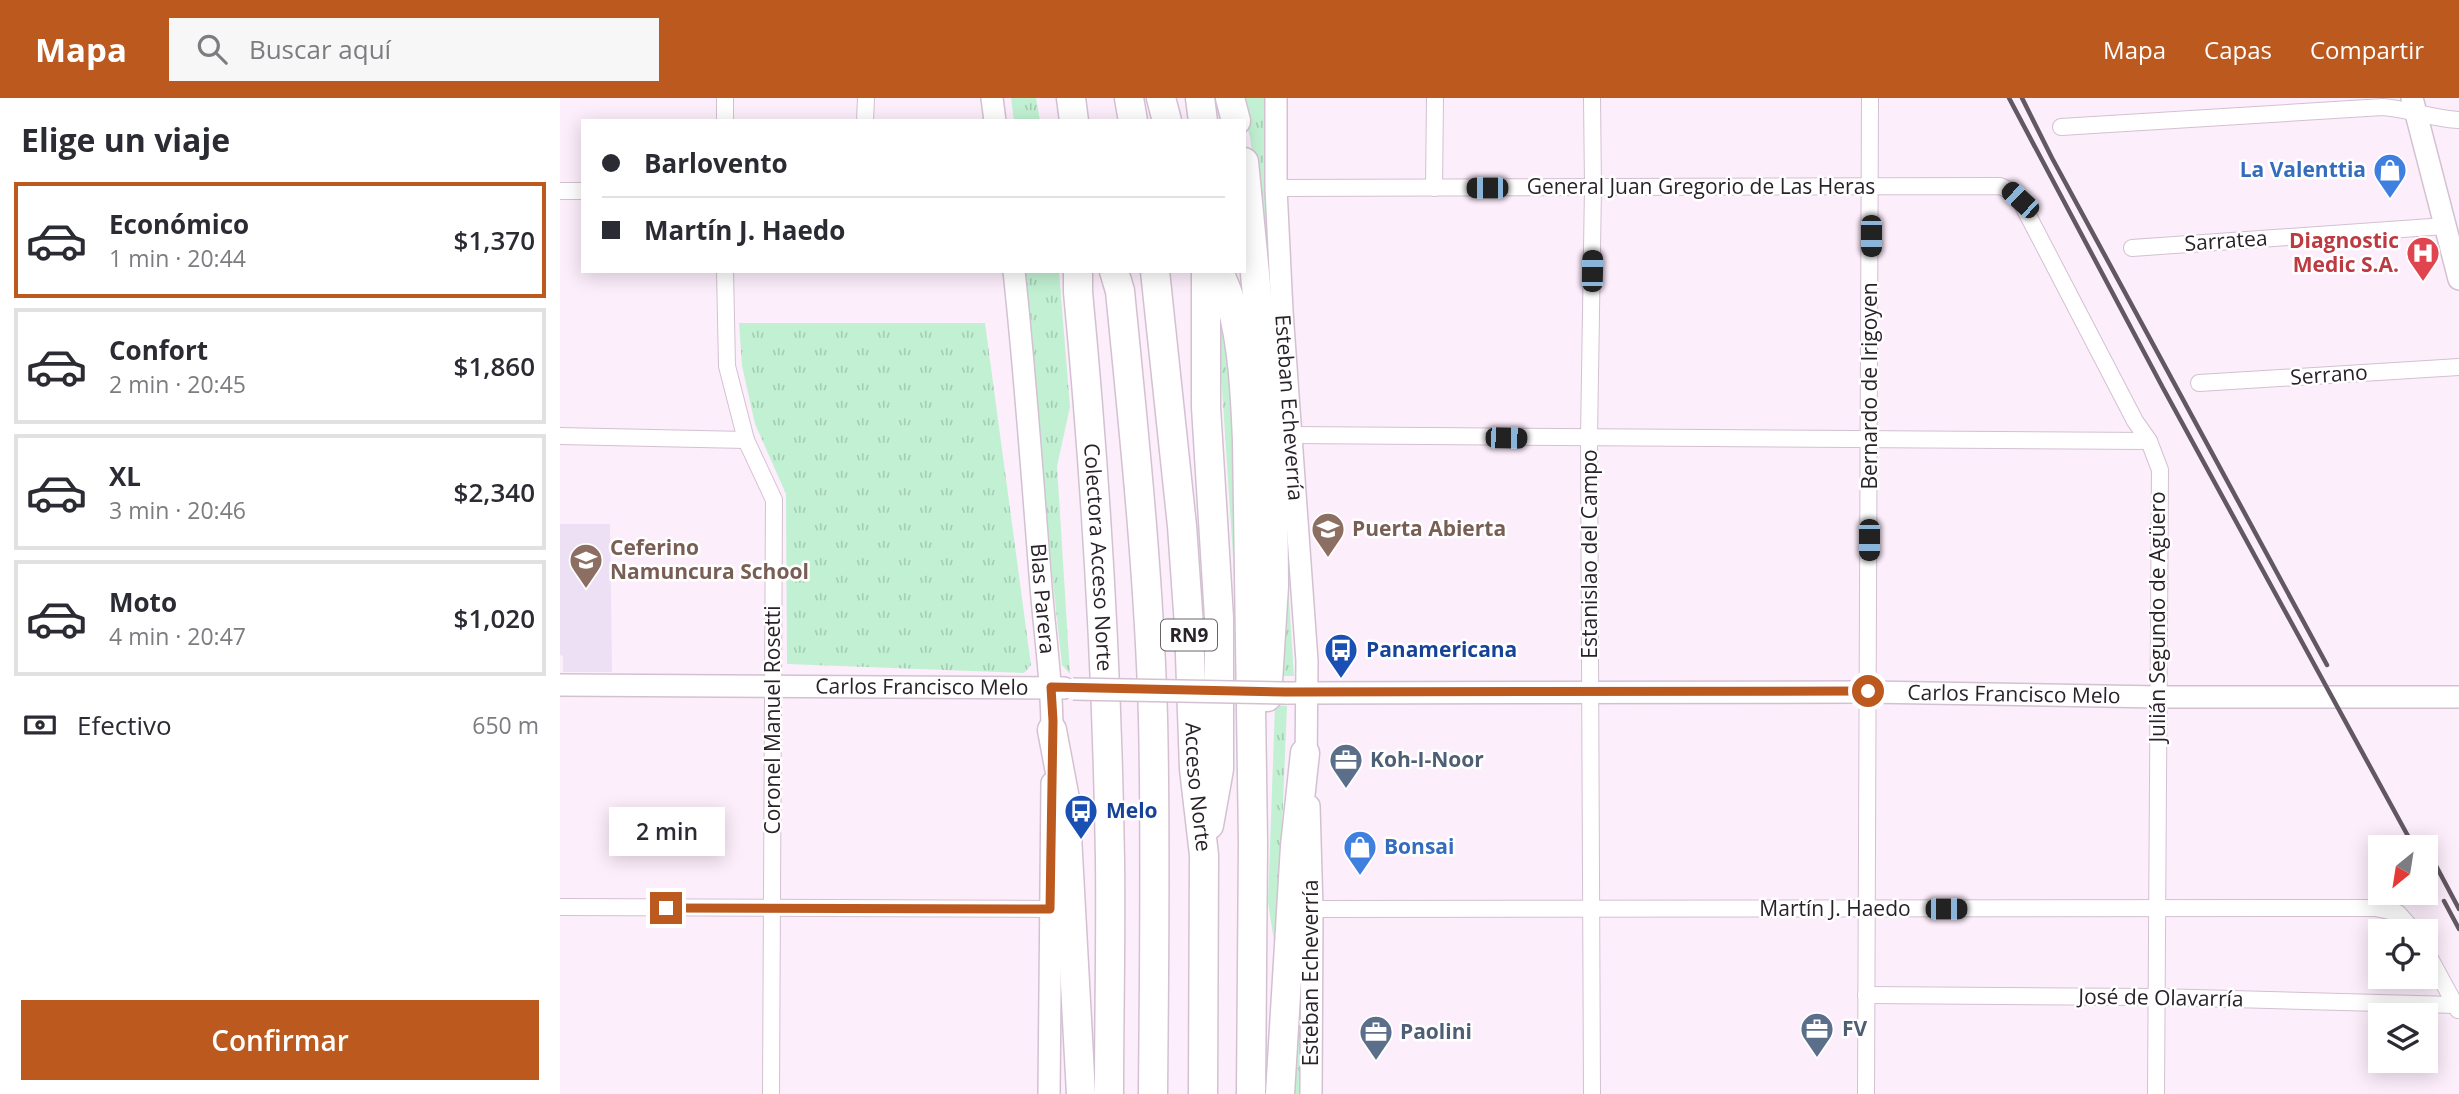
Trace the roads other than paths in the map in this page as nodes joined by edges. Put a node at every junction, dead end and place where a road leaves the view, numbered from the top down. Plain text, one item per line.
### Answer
1 (725, 98) edge
2 (866, 98) edge
3 (992, 98) edge
4 (1071, 98) edge
5 (1129, 98) edge
6 (1161, 98) edge
7 (1200, 98) edge
8 (1230, 98) edge
9 (1276, 98) edge
10 (1435, 98) edge
11 (1592, 98) edge
12 (1870, 98) edge
13 (2414, 105) edge
14 (725, 119) edge
15 (865, 119) edge
16 (995, 119) edge
17 (1074, 119) edge
18 (1133, 119) edge
19 (1166, 119) edge
20 (1203, 119) edge
21 (1235, 119) edge
22 (2459, 120) edge
23 (2061, 127) dead end
24 (1246, 174) edge
25 (1872, 186) junction
26 (2000, 186) joint
27 (1593, 187) junction
28 (1276, 188) junction
29 (1434, 188) junction
30 (560, 191) edge
31 (581, 191) edge
32 (2445, 226) junction
33 (2132, 248) dead end
34 (724, 273) edge
35 (1014, 273) edge
36 (1078, 273) edge
37 (1115, 273) edge
38 (1155, 273) edge
39 (1206, 273) edge
40 (1220, 273) edge
41 (2459, 279) edge
42 (2459, 367) edge
43 (2199, 383) dead end
44 (560, 436) edge
45 (1290, 436) junction
46 (1589, 438) junction
47 (1870, 439) junction
48 (746, 440) junction
49 (2149, 442) junction
50 (560, 685) edge
51 (774, 686) junction
52 (1051, 687) junction
53 (1868, 691) junction
54 (1296, 692) junction
55 (1591, 692) junction
56 (2158, 697) junction
57 (2459, 697) edge
58 (1052, 730) junction
59 (1305, 753) junction
60 (1253, 842) junction
61 (1204, 855) junction
62 (560, 907) edge
63 (772, 909) junction
64 (1050, 909) junction
65 (1312, 909) junction
66 (1591, 909) junction
67 (1867, 909) junction
68 (2157, 909) junction
69 (2403, 919) edge
70 (2438, 973) edge
71 (1866, 995) junction
72 (2156, 997) junction
73 (2457, 1008) edge
74 (771, 1094) edge
75 (1049, 1094) edge
76 (1081, 1094) edge
77 (1109, 1094) edge
78 (1153, 1094) edge
79 (1203, 1094) edge
80 (1251, 1094) edge
81 (1280, 1094) edge
82 (1311, 1094) edge
83 (1592, 1094) edge
84 (1866, 1094) edge
85 (2156, 1094) edge

1 - 14 street
2 - 15 street
3 - 16 street
4 - 17 highway
5 - 18 highway
6 - 19 highway
7 - 20 highway
8 - 21 highway
9 - 28 street, Esteban Echeverría
10 - 29 street
11 - 27 street, Estanislao del Campo
12 - 25 street, Bernardo de Irigoyen
13 - 22 street
13 - 23 street
13 - 32 street
24 - 60 highway
25 - 26 street, General Juan Gregorio de Las Heras
25 - 27 street, General Juan Gregorio de Las Heras
25 - 47 street, Bernardo de Irigoyen
26 - 49 street, Julián Segundo de Agüero
27 - 29 street, General Juan Gregorio de Las Heras
27 - 46 street, Estanislao del Campo
28 - 29 street, General Juan Gregorio de Las Heras
28 - 45 street, Esteban Echeverría
30 - 31 street
32 - 33 street, Sarratea
32 - 41 street
34 - 48 street, Coronel Manuel Rosetti
35 - 52 street, Blas Parera
36 - 77 highway, Colectora Acceso Norte
37 - 78 highway, Acceso Norte / RN9
38 - 61 highway, Acceso Norte / RN9
39 - 61 highway
40 - 60 highway
42 - 43 street, Serrano
44 - 48 street
45 - 46 street
45 - 54 street, Esteban Echeverría
46 - 47 street
46 - 55 street, Estanislao del Campo
47 - 49 street
47 - 53 street, Bernardo de Irigoyen
48 - 51 street, Coronel Manuel Rosetti
49 - 56 street, Julián Segundo de Agüero
50 - 51 street, Carlos Francisco Melo
51 - 52 street, Carlos Francisco Melo
51 - 63 street, Coronel Manuel Rosetti
52 - 54 street, Carlos Francisco Melo, bridge
52 - 58 street, Blas Parera
53 - 55 street, Carlos Francisco Melo
53 - 56 street, Carlos Francisco Melo
53 - 67 street, Bernardo de Irigoyen
54 - 55 street, Carlos Francisco Melo
54 - 59 street, Esteban Echeverría
55 - 66 street, Estanislao del Campo
56 - 57 street, Carlos Francisco Melo
56 - 68 street, Julián Segundo de Agüero
58 - 64 street, Blas Parera
58 - 76 highway
59 - 65 street, Esteban Echeverría
59 - 81 highway
60 - 80 highway
61 - 79 highway, Acceso Norte / RN9
62 - 63 street
63 - 64 street
63 - 74 street, Coronel Manuel Rosetti
64 - 75 street, Blas Parera
65 - 66 street, Martín J. Haedo
65 - 82 street, Esteban Echeverría
66 - 67 street, Martín J. Haedo
66 - 83 street, Estanislao del Campo
67 - 68 street, Martín J. Haedo
67 - 71 street, Bernardo de Irigoyen
68 - 69 street, Martín J. Haedo
68 - 72 street, Julián Segundo de Agüero
70 - 73 street
71 - 72 street, José de Olavarría
71 - 84 street, Bernardo de Irigoyen
72 - 73 street, José de Olavarría
72 - 85 street, Julián Segundo de Agüero

